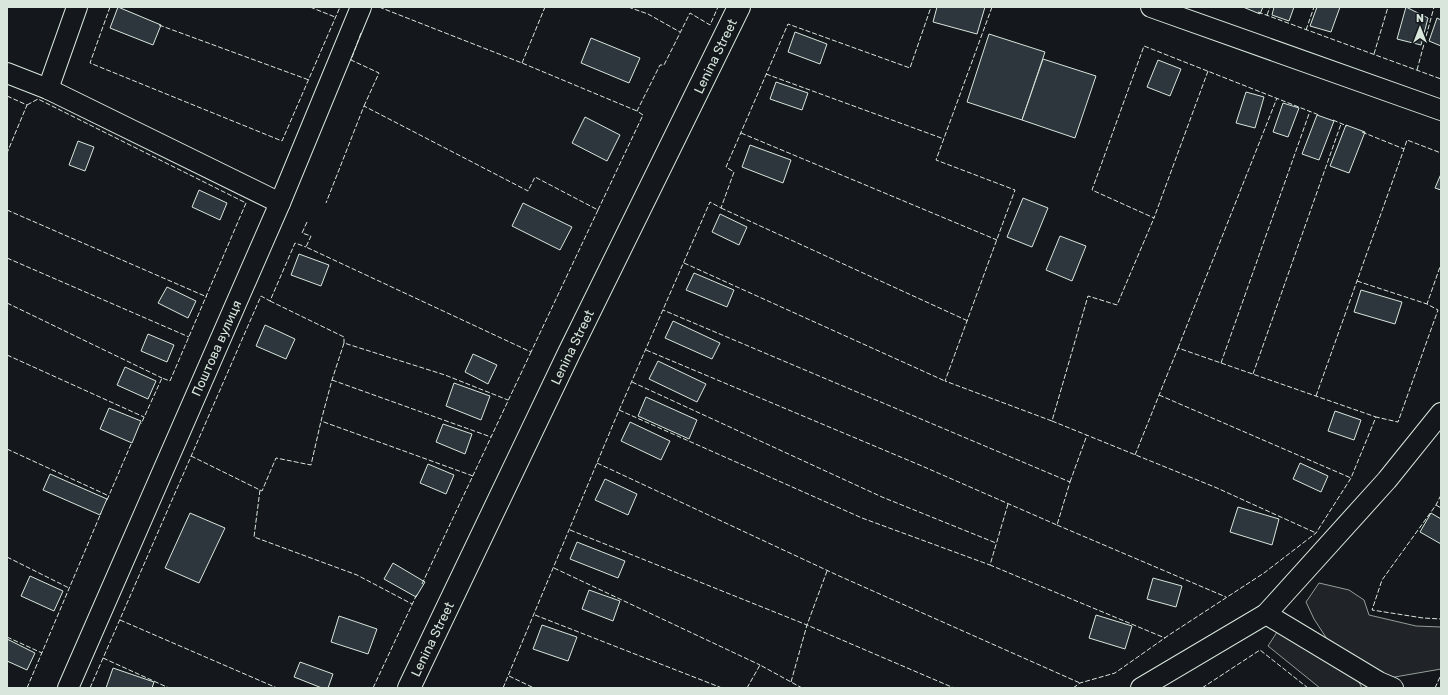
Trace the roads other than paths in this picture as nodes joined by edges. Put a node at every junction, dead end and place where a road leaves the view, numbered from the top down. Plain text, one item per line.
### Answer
1 (77, 7) edge
2 (361, 7) edge
3 (739, 7) edge
4 (1151, 7) edge
5 (7, 73) edge
6 (48, 89) junction
7 (1441, 110) edge
8 (280, 203) junction
9 (1441, 413) edge
10 (1266, 614) junction
11 (68, 688) edge
12 (409, 688) edge
13 (1140, 688) edge
14 (1392, 688) edge

1 - 6 street
2 - 8 street, Поштова вулиця
3 - 12 street, Lenina Street
4 - 7 street
5 - 6 street
6 - 8 street
8 - 11 street, Поштова вулиця
9 - 10 street
10 - 13 street
10 - 14 street

